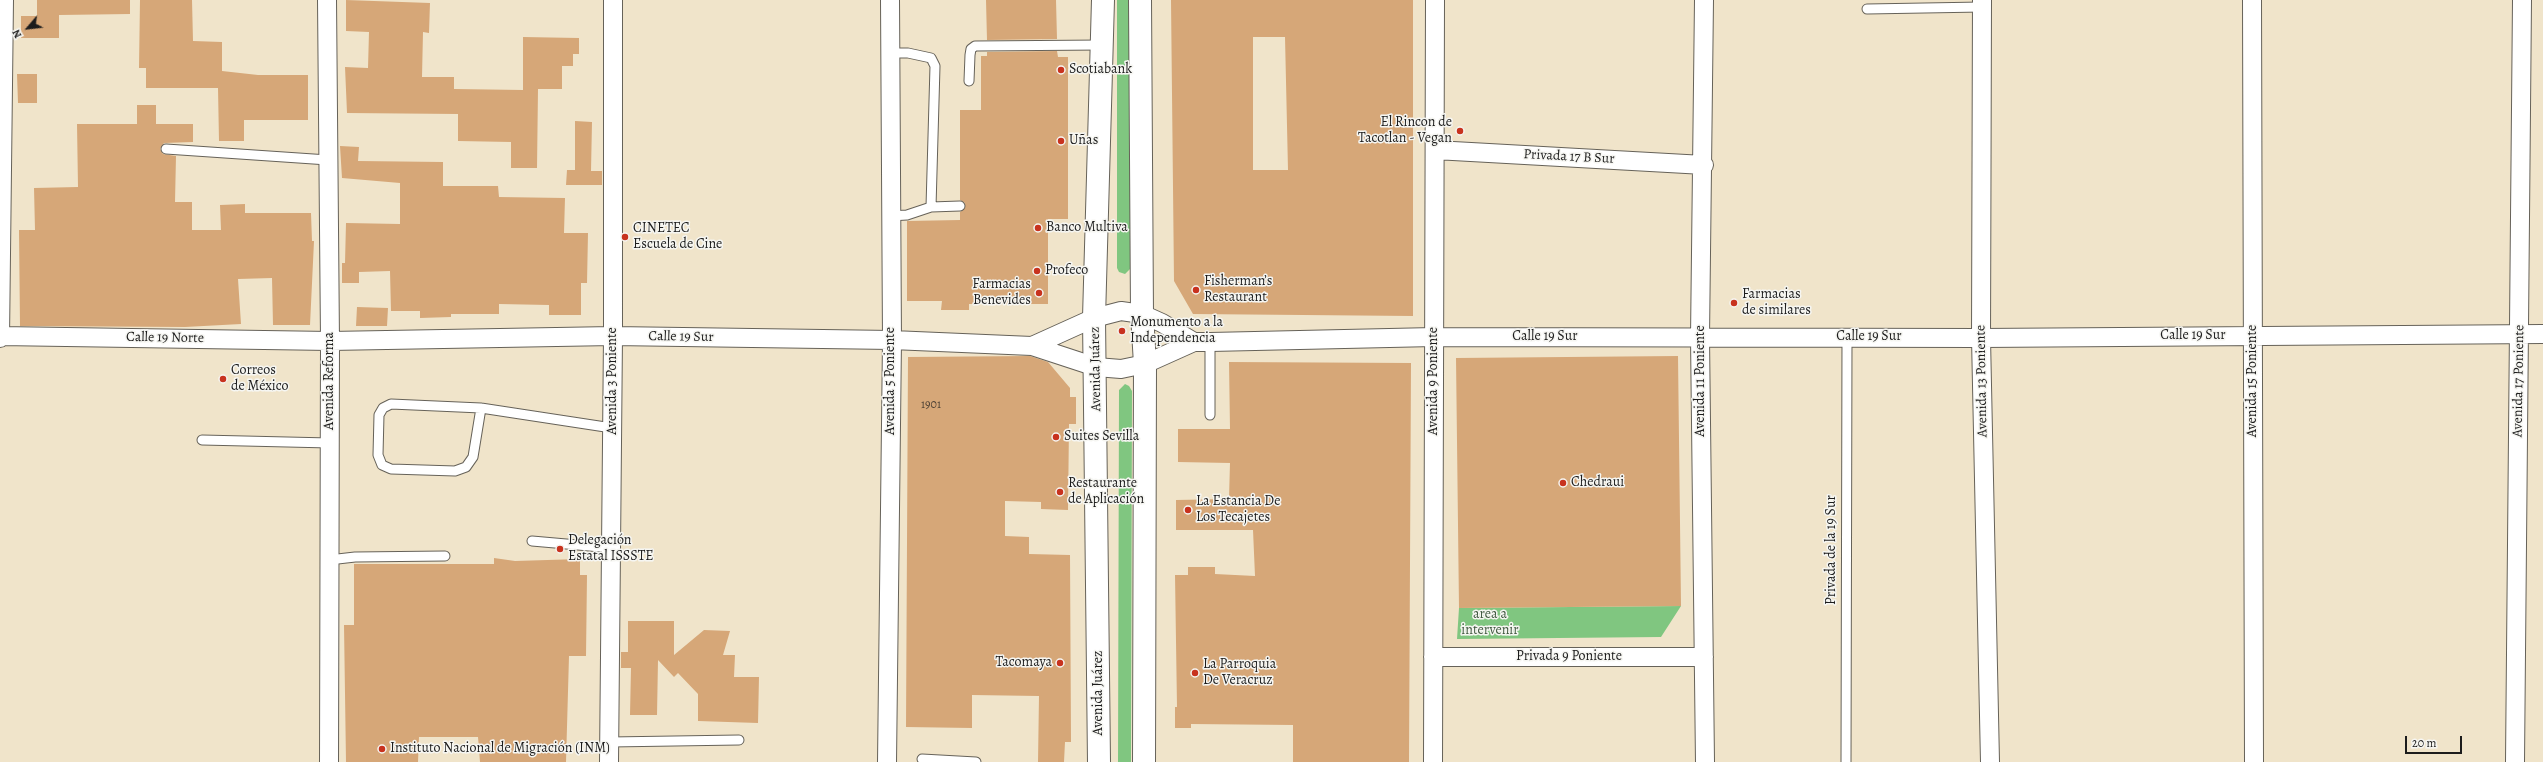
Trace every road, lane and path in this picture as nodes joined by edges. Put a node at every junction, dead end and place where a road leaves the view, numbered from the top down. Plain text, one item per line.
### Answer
1 (4, 0) edge
2 (327, 0) edge
3 (613, 0) edge
4 (890, 0) edge
5 (1103, 0) edge
6 (1140, 0) edge
7 (1435, 0) edge
8 (1704, 0) edge
9 (2252, 0) edge
10 (2522, 0) edge
11 (1982, 4) edge
12 (1866, 9) dead end
13 (1102, 45) junction
14 (890, 53) junction
15 (969, 81) dead end
16 (166, 149) dead end
17 (1435, 150) junction
18 (328, 160) junction
19 (1704, 165) junction
20 (960, 206) dead end
21 (931, 207) junction
22 (890, 216) junction
23 (1142, 314) junction
24 (1094, 318) junction
25 (2519, 334) junction
26 (2543, 334) edge
27 (613, 336) junction
28 (2253, 336) junction
29 (0, 337) edge
30 (1434, 337) junction
31 (1700, 337) junction
32 (1847, 337) junction
33 (1981, 338) junction
34 (330, 340) junction
35 (892, 340) junction
36 (1202, 342) junction
37 (1032, 346) junction
38 (1145, 364) junction
39 (1096, 367) junction
40 (480, 408) junction
41 (1210, 415) dead end
42 (612, 428) junction
43 (202, 440) dead end
44 (330, 443) junction
45 (532, 541) dead end
46 (612, 548) junction
47 (445, 556) dead end
48 (330, 560) junction
49 (1433, 657) junction
50 (1704, 657) junction
51 (739, 740) dead end
52 (610, 742) junction
53 (922, 759) dead end
54 (329, 762) edge
55 (609, 762) edge
56 (888, 762) edge
57 (976, 762) edge
58 (1099, 762) edge
59 (1144, 762) edge
60 (1433, 762) edge
61 (1705, 762) edge
62 (1846, 762) edge
63 (1990, 762) edge
64 (2254, 762) edge
65 (2515, 762) edge

1 - 29 street
2 - 18 street, Avenida Reforma
3 - 27 street, Avenida 3 Poniente
4 - 14 street, Avenida 5 Poniente
5 - 13 main road, Avenida Juárez
6 - 23 main road
7 - 17 street, Avenida 9 Poniente
8 - 19 street, Avenida 11 Poniente
9 - 28 street, Avenida 15 Poniente
10 - 25 street, Avenida 17 Poniente
11 - 12 lane
11 - 33 street, Avenida 13 Poniente
13 - 15 lane
13 - 24 main road, Avenida Juárez
14 - 21 lane
14 - 22 street, Avenida 5 Poniente
16 - 18 lane
17 - 19 street, Privada 17 B Sur
17 - 30 street, Avenida 9 Poniente
18 - 34 street, Avenida Reforma
19 - 31 street, Avenida 11 Poniente
20 - 21 lane
21 - 22 lane
22 - 35 street, Avenida 5 Poniente
23 - 24 street, Calle 19 Sur
23 - 36 street, Calle 19 Sur
23 - 38 main road
24 - 37 street, Calle 19 Sur
24 - 39 main road, Avenida Juárez
25 - 26 street, Calle 19 Sur
25 - 28 street, Calle 19 Sur
25 - 65 street, Avenida 17 Poniente
27 - 34 street, Calle 19 Sur
27 - 35 street, Calle 19 Sur
27 - 42 street, Avenida 3 Poniente
28 - 33 street, Calle 19 Sur
28 - 64 street, Avenida 15 Poniente
29 - 34 street, Calle 19 Norte
30 - 31 street, Calle 19 Sur
30 - 36 street, Calle 19 Sur
30 - 49 street, Avenida 9 Poniente
31 - 32 street, Calle 19 Sur
31 - 50 street, Avenida 11 Poniente
32 - 33 street, Calle 19 Sur
32 - 62 lane, Privada de la 19 Sur
33 - 63 street, Avenida 13 Poniente
34 - 44 street, Avenida Reforma
35 - 37 street, Calle 19 Sur
35 - 56 street, Avenida 5 Poniente
36 - 38 street, Calle 19 Sur
36 - 41 lane
37 - 39 street, Calle 19 Sur
38 - 39 street, Calle 19 Sur
38 - 59 main road
39 - 58 main road, Avenida Juárez
40 - 40 lane
40 - 42 lane
42 - 46 street, Avenida 3 Poniente
43 - 44 lane
44 - 48 street, Avenida Reforma
45 - 46 lane
46 - 52 street, Avenida 3 Poniente
47 - 48 lane
48 - 54 street, Avenida Reforma
49 - 50 street, Privada 9 Poniente
49 - 60 street, Avenida 9 Poniente
50 - 61 street, Avenida 11 Poniente
51 - 52 lane
52 - 55 street, Avenida 3 Poniente
53 - 57 lane

